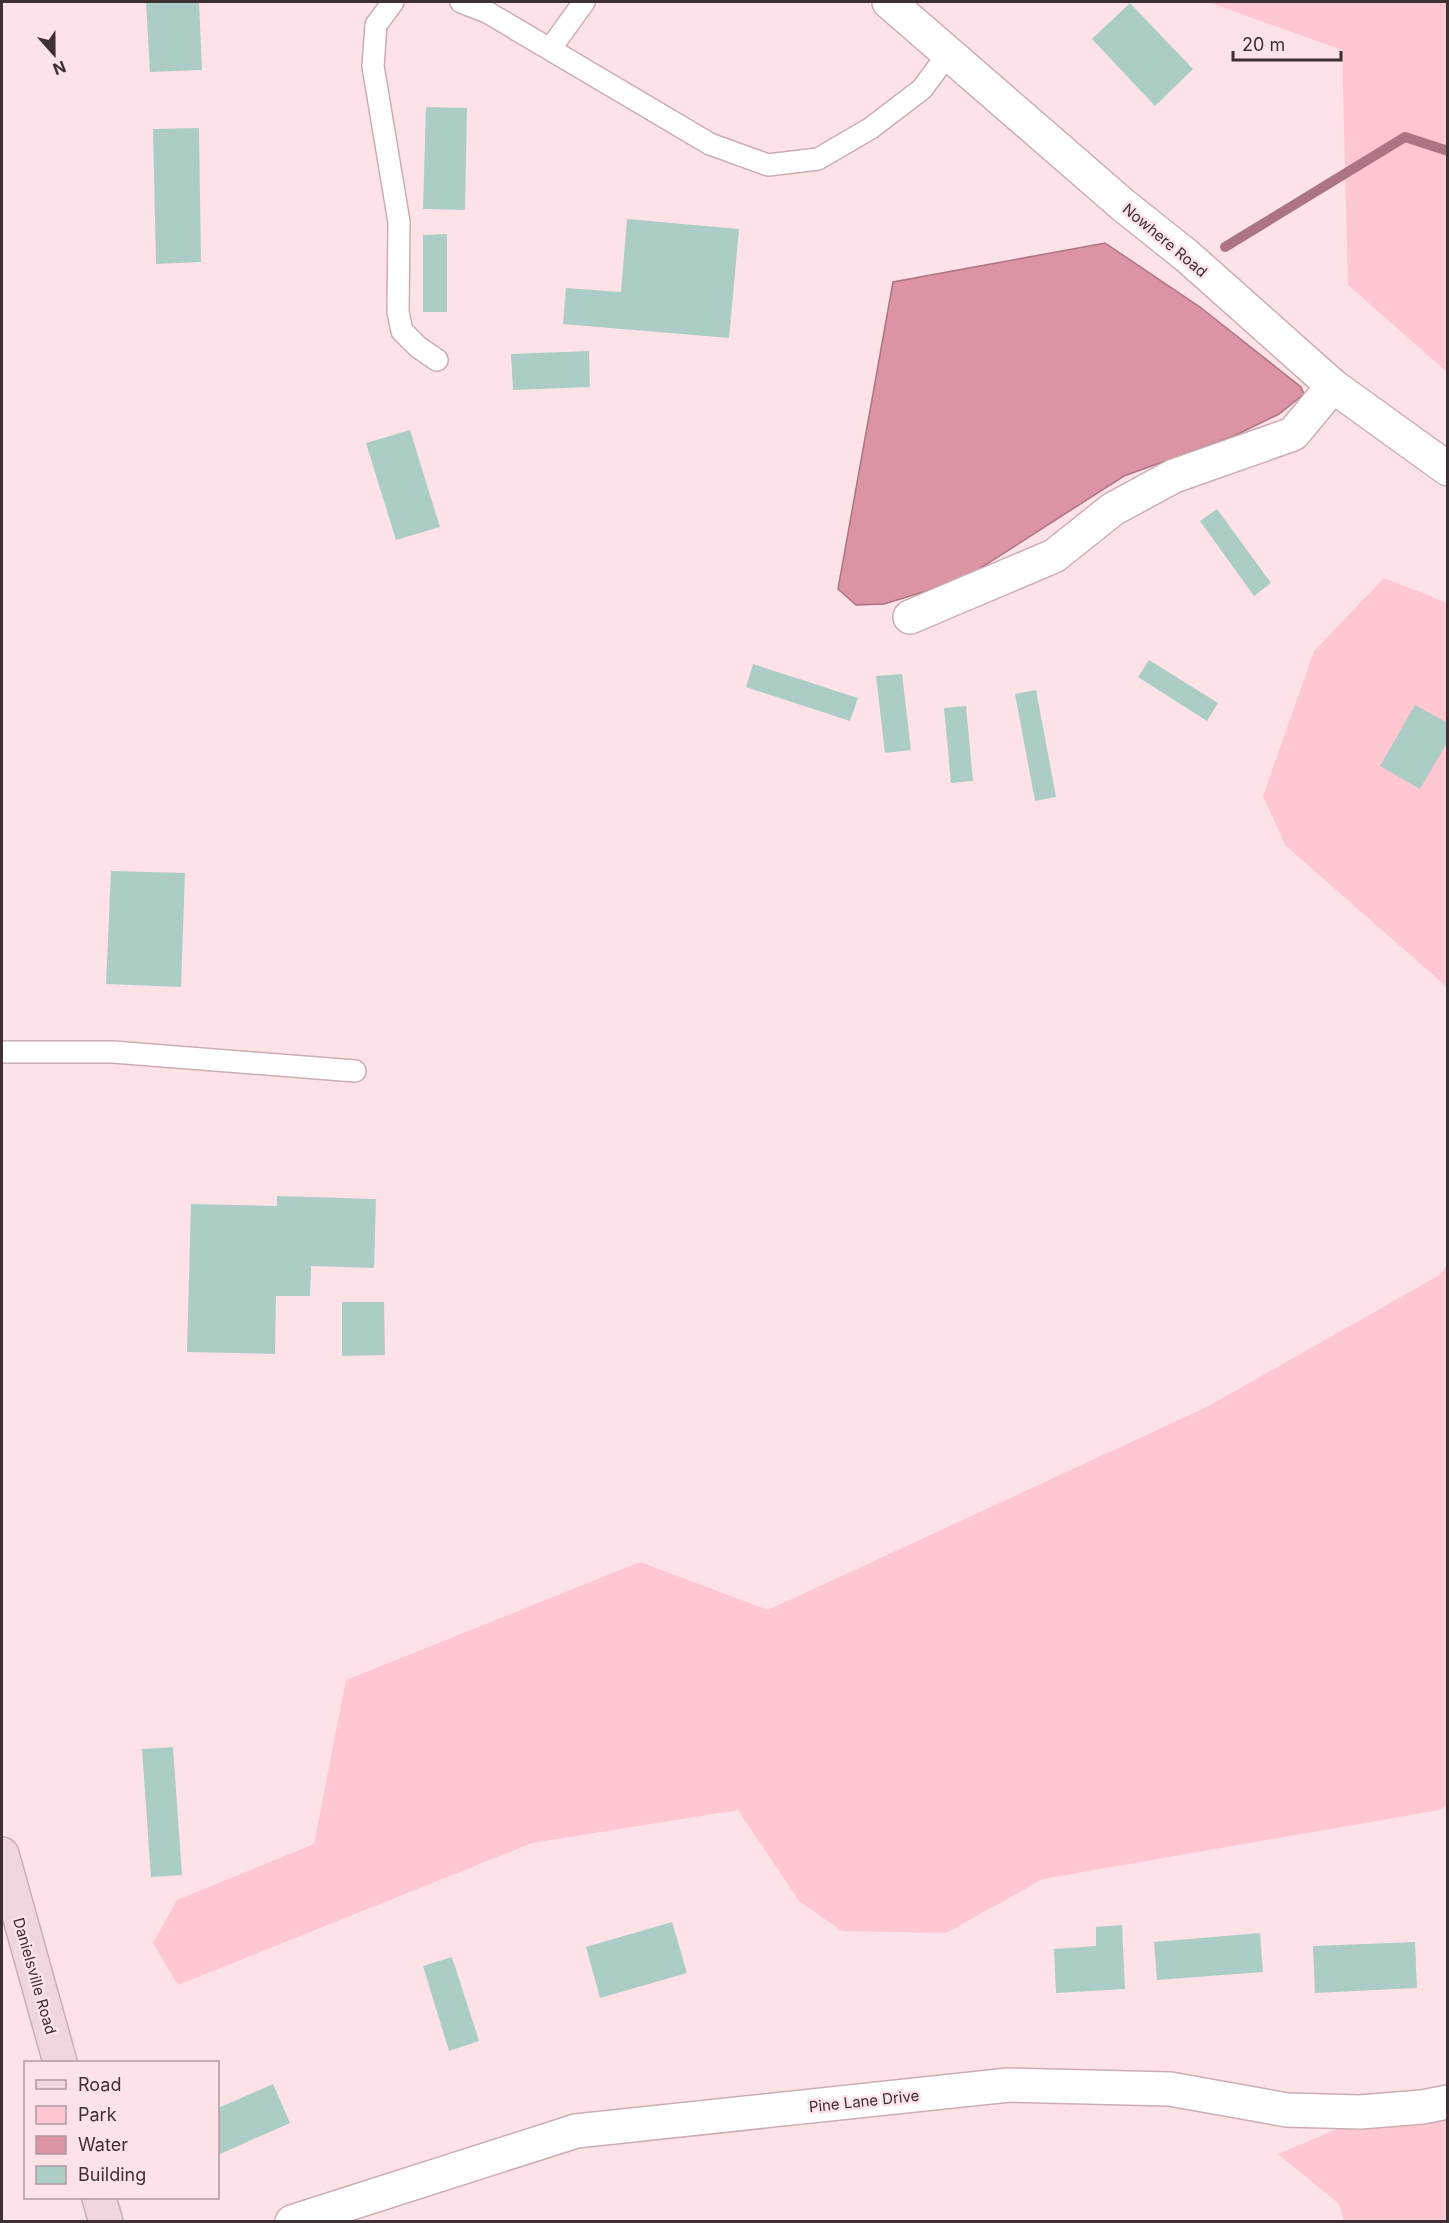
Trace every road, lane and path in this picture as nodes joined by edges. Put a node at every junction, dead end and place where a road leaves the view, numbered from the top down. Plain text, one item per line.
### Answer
1 (393, 2) edge
2 (461, 2) edge
3 (584, 2) edge
4 (889, 2) edge
5 (550, 49) junction
6 (948, 54) junction
7 (437, 360) dead end
8 (1332, 386) junction
9 (1448, 469) edge
10 (910, 617) dead end
11 (2, 1052) edge
12 (355, 1071) dead end
13 (2, 1854) edge
14 (60, 2061) edge
15 (1448, 2102) edge
16 (99, 2199) edge
17 (106, 2222) edge
18 (292, 2222) edge

1 - 7 lane
2 - 5 lane
3 - 5 lane
4 - 6 street, Nowhere Road
5 - 6 lane
6 - 8 street, Nowhere Road
8 - 9 street, Nowhere Road
8 - 10 street
11 - 12 lane
13 - 14 main road, Danielsville Road
15 - 18 street, Pine Lane Drive
16 - 17 main road

